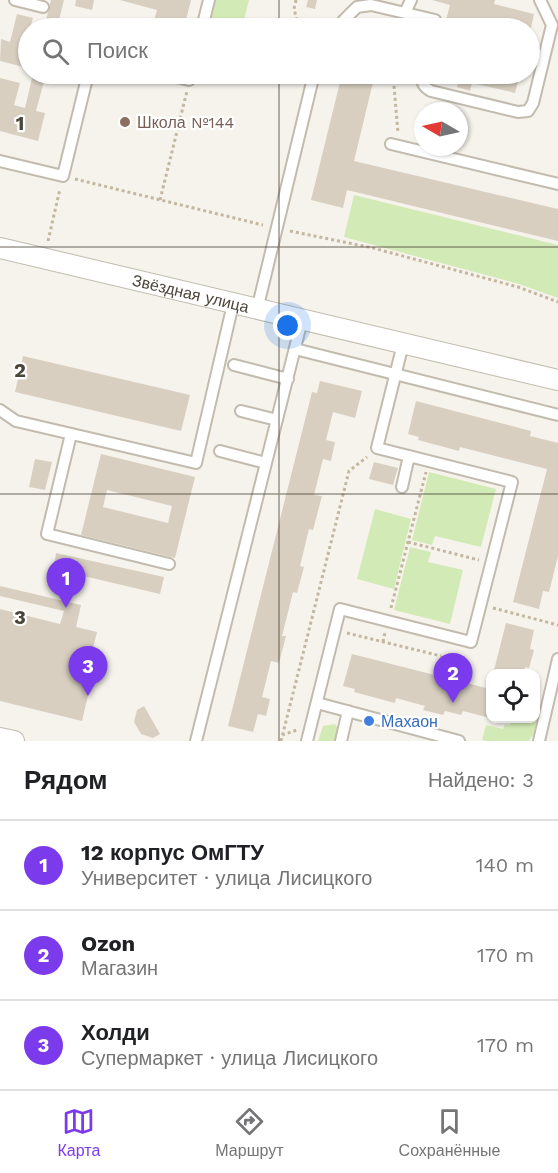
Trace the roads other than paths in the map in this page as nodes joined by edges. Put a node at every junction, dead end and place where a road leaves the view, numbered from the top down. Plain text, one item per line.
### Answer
1 (15, 0) edge
2 (209, 0) edge
3 (411, 0) edge
4 (540, 0) edge
5 (43, 7) dead end
6 (405, 13) junction
7 (204, 18) edge
8 (346, 18) edge
9 (426, 18) edge
10 (540, 74) edge
11 (86, 84) edge
12 (312, 84) edge
13 (423, 84) edge
14 (538, 84) edge
15 (395, 145) road end
16 (0, 161) edge
17 (558, 184) edge
18 (0, 248) edge
19 (233, 304) junction
20 (257, 310) junction
21 (303, 320) junction
22 (403, 344) junction
23 (295, 349) junction
24 (234, 365) dead end
25 (396, 374) junction
26 (288, 379) junction
27 (558, 380) edge
28 (0, 410) edge
29 (241, 411) dead end
30 (558, 416) edge
31 (277, 420) junction
32 (71, 434) junction
33 (220, 451) dead end
34 (409, 456) junction
35 (266, 463) junction
36 (402, 487) dead end
37 (169, 564) dead end
38 (558, 659) edge
39 (317, 703) junction
40 (348, 711) junction
41 (0, 738) edge
42 (14, 741) edge
43 (196, 741) edge
44 (307, 741) edge
45 (341, 741) edge
46 (459, 741) edge
47 (539, 741) edge

1 - 5 lane
2 - 7 lane
3 - 6 lane
4 - 10 lane
6 - 8 lane
6 - 9 lane
11 - 16 lane
12 - 20 lane
13 - 14 lane
15 - 17 lane
18 - 19 street, Звёздная улица
19 - 20 street, Звёздная улица
19 - 32 lane
20 - 21 street, Звёздная улица
21 - 22 street, Звёздная улица
21 - 23 lane
22 - 25 lane
22 - 27 street, Звёздная улица
23 - 25 lane
23 - 26 lane
24 - 26 lane
25 - 30 lane
25 - 34 lane
26 - 31 lane
28 - 32 lane
29 - 31 lane
31 - 35 lane
32 - 37 lane
33 - 35 lane
34 - 36 lane
34 - 39 lane
35 - 43 lane
38 - 47 lane
39 - 40 lane
39 - 44 lane
40 - 45 lane
40 - 46 lane
41 - 42 street

